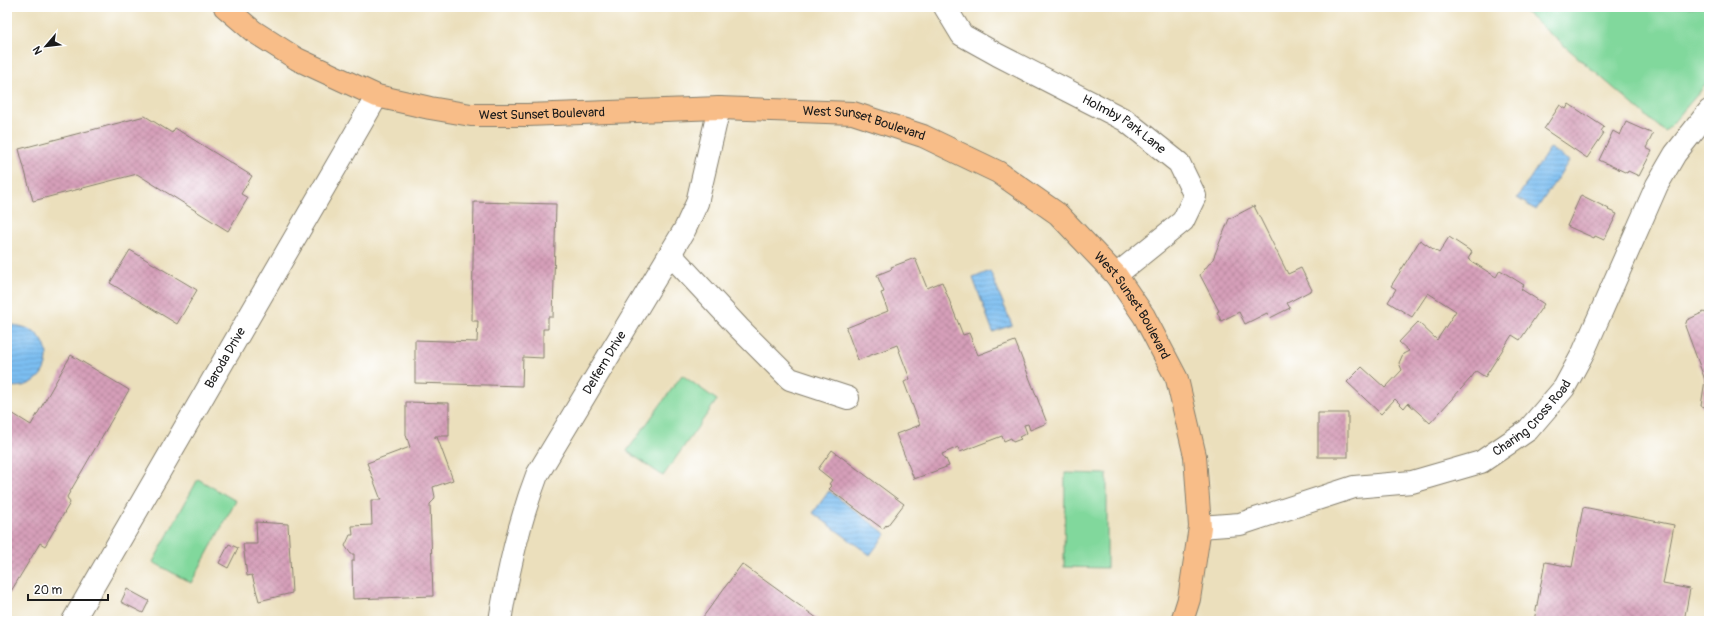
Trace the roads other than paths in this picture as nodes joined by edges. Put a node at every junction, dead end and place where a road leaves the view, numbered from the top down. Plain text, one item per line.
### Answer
1 (225, 7) edge
2 (945, 7) edge
3 (377, 96) junction
4 (719, 108) junction
5 (1709, 111) edge
6 (670, 254) junction
7 (1116, 275) junction
8 (848, 398) dead end
9 (1200, 527) junction
10 (73, 621) edge
11 (500, 621) edge
12 (1182, 621) edge

1 - 3 main road, West Sunset Boulevard
2 - 7 street, Holmby Park Lane
3 - 4 main road, West Sunset Boulevard
3 - 10 street, Baroda Drive
4 - 6 street, Delfern Drive
4 - 7 main road, West Sunset Boulevard
5 - 9 street, Charing Cross Road
6 - 8 street
6 - 11 street, Delfern Drive
7 - 9 main road, West Sunset Boulevard
9 - 12 main road, West Sunset Boulevard

